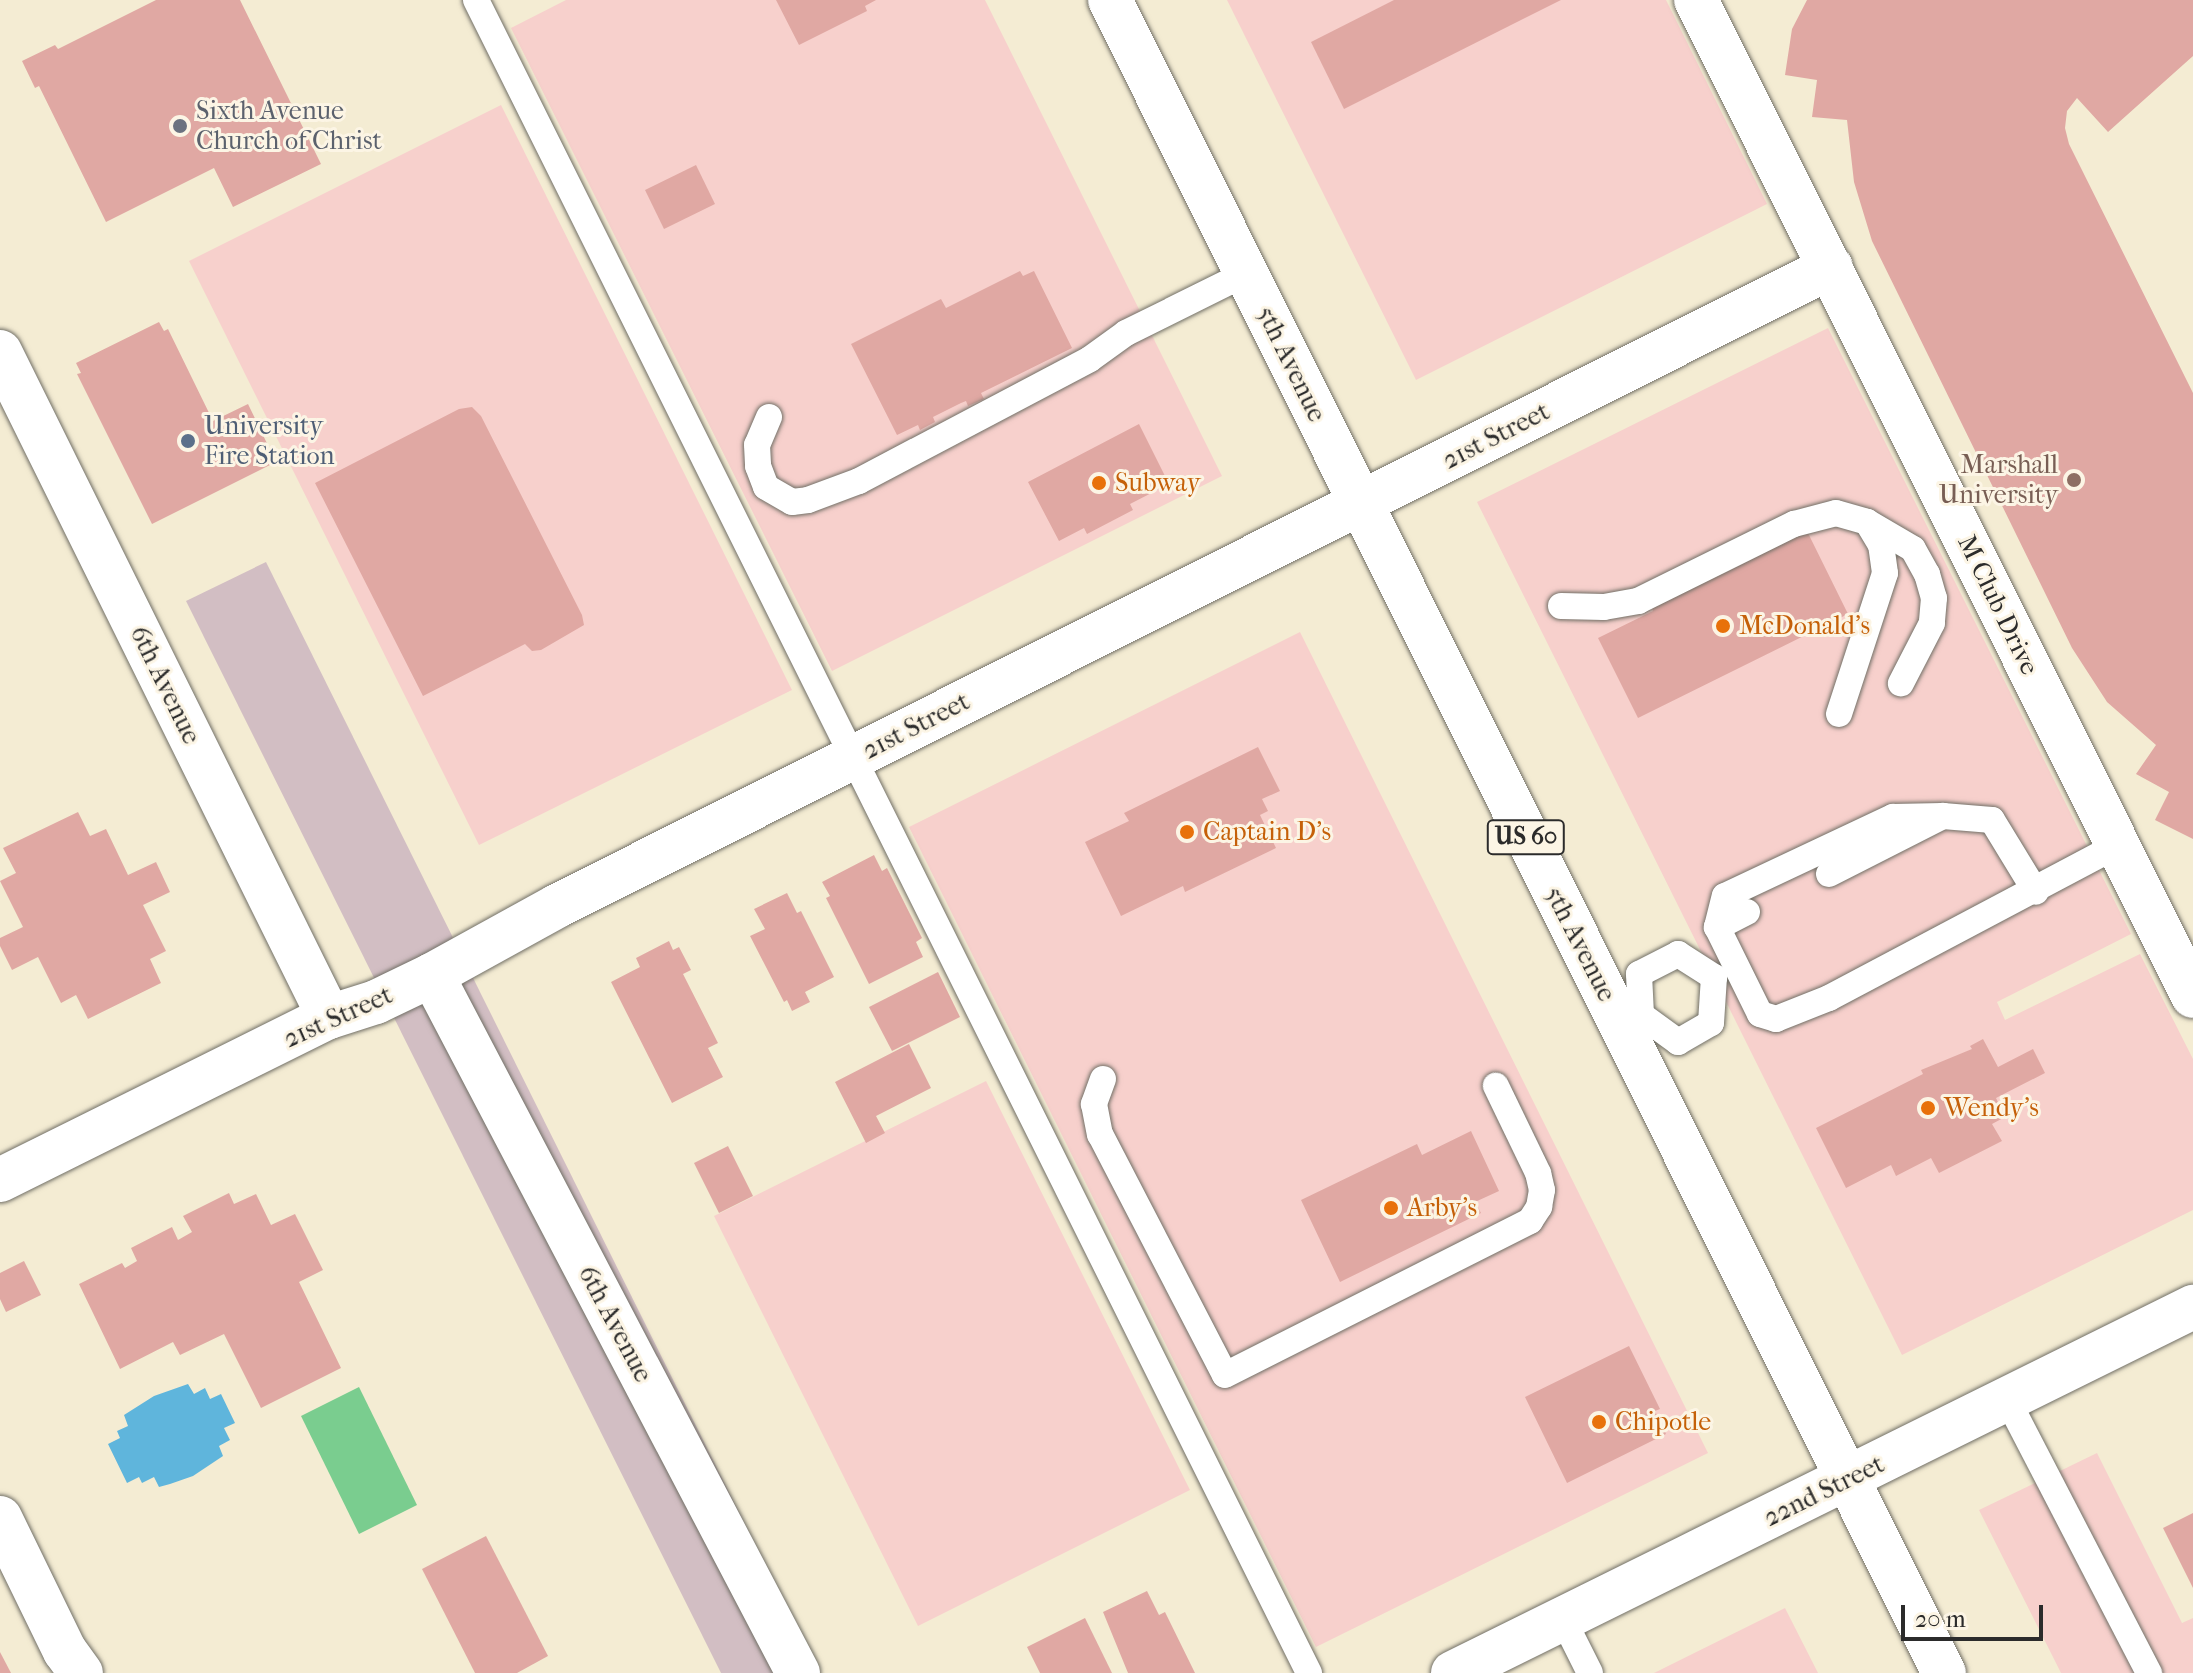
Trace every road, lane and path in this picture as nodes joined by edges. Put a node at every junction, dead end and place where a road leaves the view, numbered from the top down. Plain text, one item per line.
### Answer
1 (476, 0) edge
2 (1110, 0) edge
3 (1696, 0) edge
4 (1831, 267) junction
5 (1245, 274) junction
6 (0, 352) edge
7 (769, 417) dead end
8 (1360, 504) junction
9 (1867, 522) junction
10 (1561, 606) dead end
11 (1901, 683) dead end
12 (1839, 714) dead end
13 (853, 757) junction
14 (1943, 816) junction
15 (2118, 845) junction
16 (1829, 874) dead end
17 (2036, 892) junction
18 (1747, 912) dead end
19 (1717, 927) junction
20 (1724, 973) junction
21 (432, 975) junction
22 (2193, 996) edge
23 (329, 1017) junction
24 (1630, 1020) junction
25 (1103, 1079) dead end
26 (1496, 1086) dead end
27 (0, 1180) edge
28 (2193, 1307) edge
29 (2007, 1399) junction
30 (1848, 1479) junction
31 (0, 1518) edge
32 (1563, 1619) junction
33 (81, 1673) edge
34 (798, 1673) edge
35 (1309, 1673) edge
36 (1453, 1673) edge
37 (1590, 1673) edge
38 (1944, 1673) edge
39 (2149, 1673) edge

1 - 13 lane
2 - 5 street, 5th Avenue / US 60
3 - 4 street, M Club Drive
4 - 8 street, 21st Street
4 - 15 street, M Club Drive
5 - 7 lane
5 - 8 street, 5th Avenue / US 60
6 - 23 street, 6th Avenue
8 - 13 street, 21st Street
8 - 24 street, 5th Avenue / US 60
9 - 10 lane
9 - 11 lane
9 - 12 lane
13 - 21 street, 21st Street
13 - 35 lane
14 - 16 lane
14 - 17 lane
14 - 19 lane
15 - 17 lane
15 - 22 street, M Club Drive
17 - 20 lane
18 - 19 lane
19 - 20 lane
20 - 24 lane
20 - 24 lane
21 - 23 street, 21st Street
21 - 34 street, 6th Avenue
23 - 27 street, 21st Street
24 - 30 street, 5th Avenue / US 60
25 - 26 lane
28 - 29 street, 22nd Street
29 - 30 street, 22nd Street
29 - 39 lane
30 - 32 street, 22nd Street
30 - 38 street, 5th Avenue / US 60
31 - 33 street
32 - 36 street, 22nd Street
32 - 37 lane

